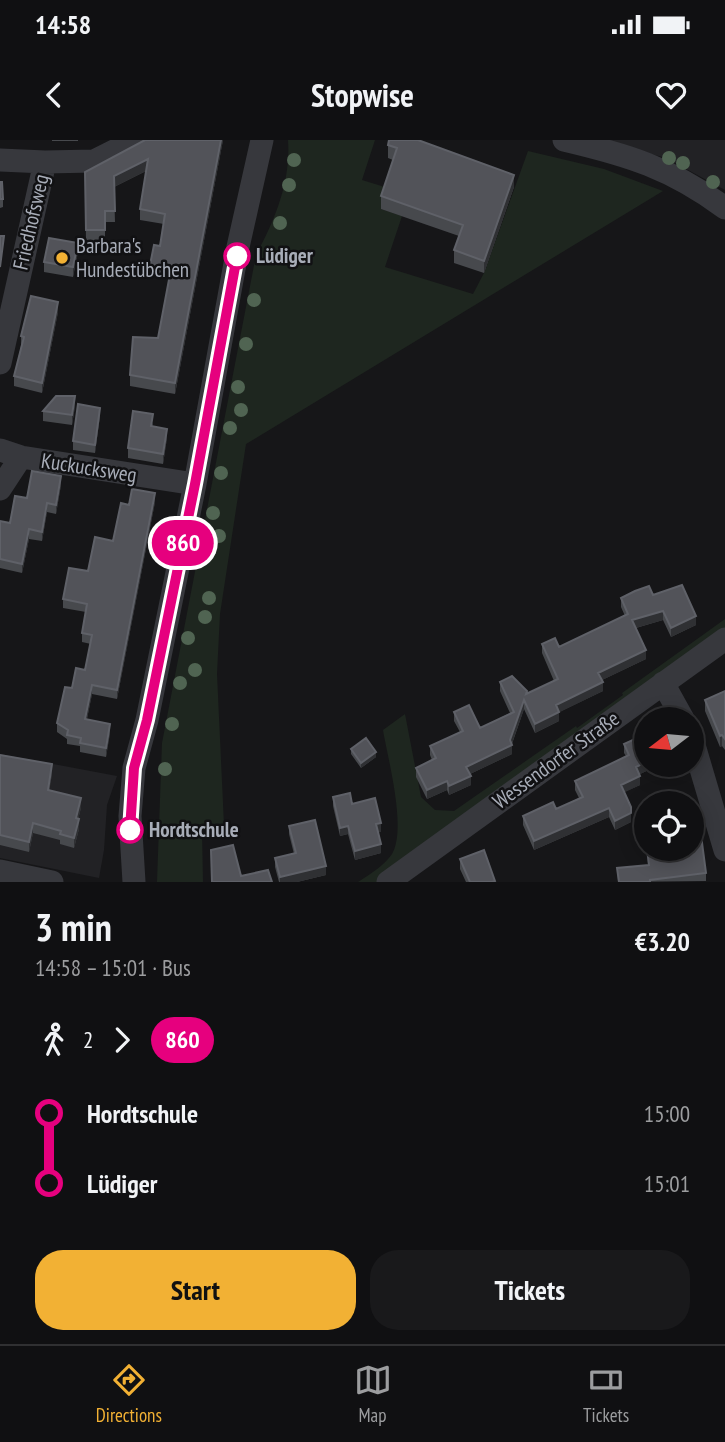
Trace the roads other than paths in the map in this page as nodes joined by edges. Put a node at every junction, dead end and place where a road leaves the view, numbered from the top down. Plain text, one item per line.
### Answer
1 (262, 140) edge
2 (564, 140) edge
3 (129, 142) edge
4 (8, 154) edge
5 (44, 162) junction
6 (725, 208) edge
7 (0, 363) edge
8 (10, 453) edge
9 (195, 484) junction
10 (0, 489) edge
11 (725, 639) edge
12 (663, 683) junction
13 (676, 707) edge
14 (147, 720) junction
15 (703, 777) edge
16 (725, 850) edge
17 (0, 871) edge
18 (413, 874) edge
19 (52, 882) edge
20 (134, 882) edge
21 (144, 882) edge
22 (388, 882) edge

1 - 9 street
2 - 6 street
3 - 5 street, Friedhofsweg
4 - 5 street, Friedhofsweg
5 - 7 street, Friedhofsweg
8 - 9 street, Kuckucksweg
8 - 10 street, Kuckucksweg
9 - 14 street
11 - 12 street, Wessendorfer Straße
12 - 13 street
12 - 18 street, Wessendorfer Straße
14 - 20 street
14 - 21 street
15 - 16 street
17 - 19 street
18 - 22 street, Wessendorfer Straße

